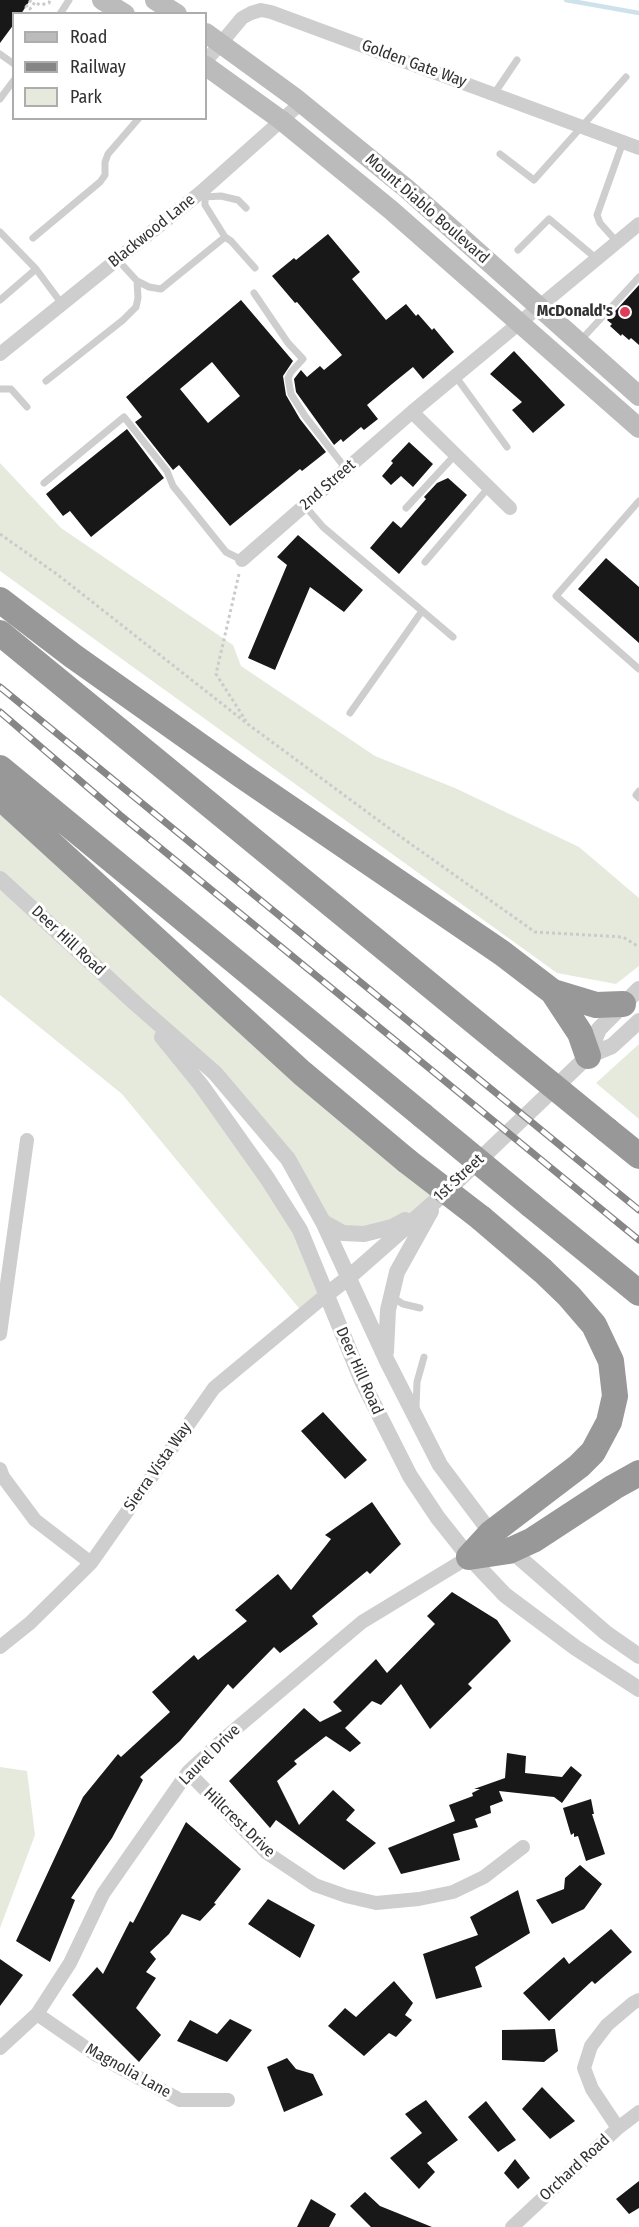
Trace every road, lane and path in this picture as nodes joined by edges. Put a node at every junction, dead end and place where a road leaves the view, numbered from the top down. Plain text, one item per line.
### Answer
1 (32, 0) edge
2 (50, 0) edge
3 (102, 0) edge
4 (154, 0) edge
5 (122, 12) edge
6 (174, 12) edge
7 (213, 38) edge
8 (207, 60) edge
9 (517, 60) dead end
10 (207, 65) edge
11 (626, 77) dead end
12 (12, 83) edge
13 (494, 94) junction
14 (0, 99) edge
15 (301, 103) junction
16 (137, 120) edge
17 (281, 120) junction
18 (583, 127) junction
19 (623, 142) junction
20 (639, 148) edge
21 (500, 154) dead end
22 (203, 194) junction
23 (246, 208) dead end
24 (639, 224) edge
25 (0, 232) edge
26 (225, 237) junction
27 (33, 238) dead end
28 (617, 242) junction
29 (518, 250) dead end
30 (597, 259) junction
31 (117, 260) junction
32 (255, 268) dead end
33 (36, 269) junction
34 (639, 277) edge
35 (137, 281) junction
36 (254, 293) dead end
37 (0, 300) edge
38 (62, 303) junction
39 (539, 308) junction
40 (520, 323) junction
41 (579, 343) junction
42 (0, 354) edge
43 (456, 377) junction
44 (46, 381) dead end
45 (0, 389) edge
46 (27, 407) dead end
47 (412, 412) junction
48 (634, 412) edge
49 (507, 447) dead end
50 (455, 454) junction
51 (346, 469) junction
52 (44, 483) dead end
53 (489, 487) junction
54 (639, 501) edge
55 (304, 506) junction
56 (406, 508) dead end
57 (510, 508) dead end
58 (0, 534) edge
59 (242, 560) junction
60 (425, 562) dead end
61 (0, 600) edge
62 (422, 611) junction
63 (0, 633) edge
64 (453, 637) dead end
65 (639, 669) edge
66 (350, 713) dead end
67 (249, 725) junction
68 (0, 768) edge
69 (639, 791) edge
70 (0, 797) edge
71 (639, 798) edge
72 (0, 879) edge
73 (639, 947) edge
74 (553, 992) junction
75 (135, 1003) junction
76 (634, 1005) edge
77 (588, 1056) junction
78 (27, 1140) dead end
79 (639, 1156) edge
80 (431, 1205) junction
81 (323, 1222) junction
82 (348, 1278) junction
83 (639, 1293) edge
84 (326, 1295) junction
85 (391, 1297) junction
86 (420, 1308) dead end
87 (0, 1335) edge
88 (424, 1357) dead end
89 (386, 1359) junction
90 (416, 1420) junction
91 (0, 1469) edge
92 (639, 1473) edge
93 (491, 1533) junction
94 (509, 1551) junction
95 (469, 1557) junction
96 (91, 1563) junction
97 (0, 1647) edge
98 (639, 1656) edge
99 (639, 1689) edge
100 (188, 1772) junction
101 (523, 1846) dead end
102 (639, 2000) edge
103 (37, 2014) junction
104 (0, 2048) edge
105 (228, 2100) dead end
106 (639, 2112) edge
107 (618, 2128) junction
108 (512, 2227) edge

1 - 2 path
3 - 5 main road
4 - 6 main road
7 - 8 street, Golden Gate Way
7 - 13 street, Golden Gate Way
7 - 15 main road, Mount Diablo Boulevard
9 - 13 lane
10 - 17 main road, Mount Diablo Boulevard
11 - 18 lane
12 - 14 lane
13 - 18 street, Golden Gate Way
15 - 17 street, Blackwood Lane
15 - 39 main road, Mount Diablo Boulevard
16 - 27 lane
17 - 22 street, Blackwood Lane
17 - 40 main road, Mount Diablo Boulevard
18 - 19 street, Golden Gate Way
18 - 21 lane
19 - 20 street, Golden Gate Way
19 - 28 lane
22 - 23 lane
22 - 26 lane
22 - 31 street, Blackwood Lane
24 - 28 street, 2nd Street
25 - 33 lane
26 - 32 lane
26 - 35 lane
28 - 30 street, 2nd Street
29 - 30 lane
30 - 39 street, 2nd Street
31 - 35 lane
31 - 38 street, Blackwood Lane
33 - 37 lane
33 - 38 lane
34 - 41 lane
35 - 44 lane
36 - 51 lane
38 - 42 street, Blackwood Lane
39 - 40 street, 2nd Street
39 - 41 main road, Mount Diablo Boulevard
40 - 43 street, 2nd Street
40 - 48 main road, Mount Diablo Boulevard
41 - 48 main road, Mount Diablo Boulevard
43 - 47 street, 2nd Street
43 - 49 lane
45 - 46 lane
47 - 50 street
47 - 51 street, 2nd Street
50 - 53 street
50 - 56 lane
51 - 55 street, 2nd Street
52 - 59 lane
53 - 57 street
53 - 60 lane
54 - 65 lane
55 - 59 street, 2nd Street
55 - 62 lane
58 - 67 path
59 - 67 path
61 - 74 highway
62 - 64 lane
62 - 66 lane
63 - 79 highway, bridge
67 - 73 path
68 - 83 highway, bridge
69 - 71 lane
70 - 93 highway, bridge
72 - 75 street, Deer Hill Road
74 - 76 highway
74 - 77 highway
75 - 81 street, Deer Hill Road
75 - 84 street, Deer Hill Road
76 - 77 street, 1st Street
76 - 77 street, 1st Street
77 - 80 street, 1st Street
78 - 87 street
80 - 81 street
80 - 82 street, 1st Street
80 - 85 street
81 - 82 street, Deer Hill Road
82 - 84 street, 1st Street
82 - 89 street, Deer Hill Road
84 - 95 street, Deer Hill Road
84 - 96 street, Sierra Vista Way
85 - 86 lane
85 - 89 street
88 - 90 lane
89 - 90 street, Deer Hill Road
90 - 93 street, Deer Hill Road
91 - 96 street
92 - 94 highway
93 - 94 street, Deer Hill Road
93 - 95 highway
94 - 95 highway
94 - 98 street, Deer Hill Road
95 - 99 street, Deer Hill Road
95 - 100 street, Laurel Drive
96 - 97 street, Sierra Vista Way
100 - 101 street, Hillcrest Drive
100 - 103 street, Laurel Drive
102 - 107 street
103 - 104 street, Laurel Drive
103 - 105 street, Magnolia Lane
106 - 107 street, Orchard Road
107 - 108 street, Orchard Road

